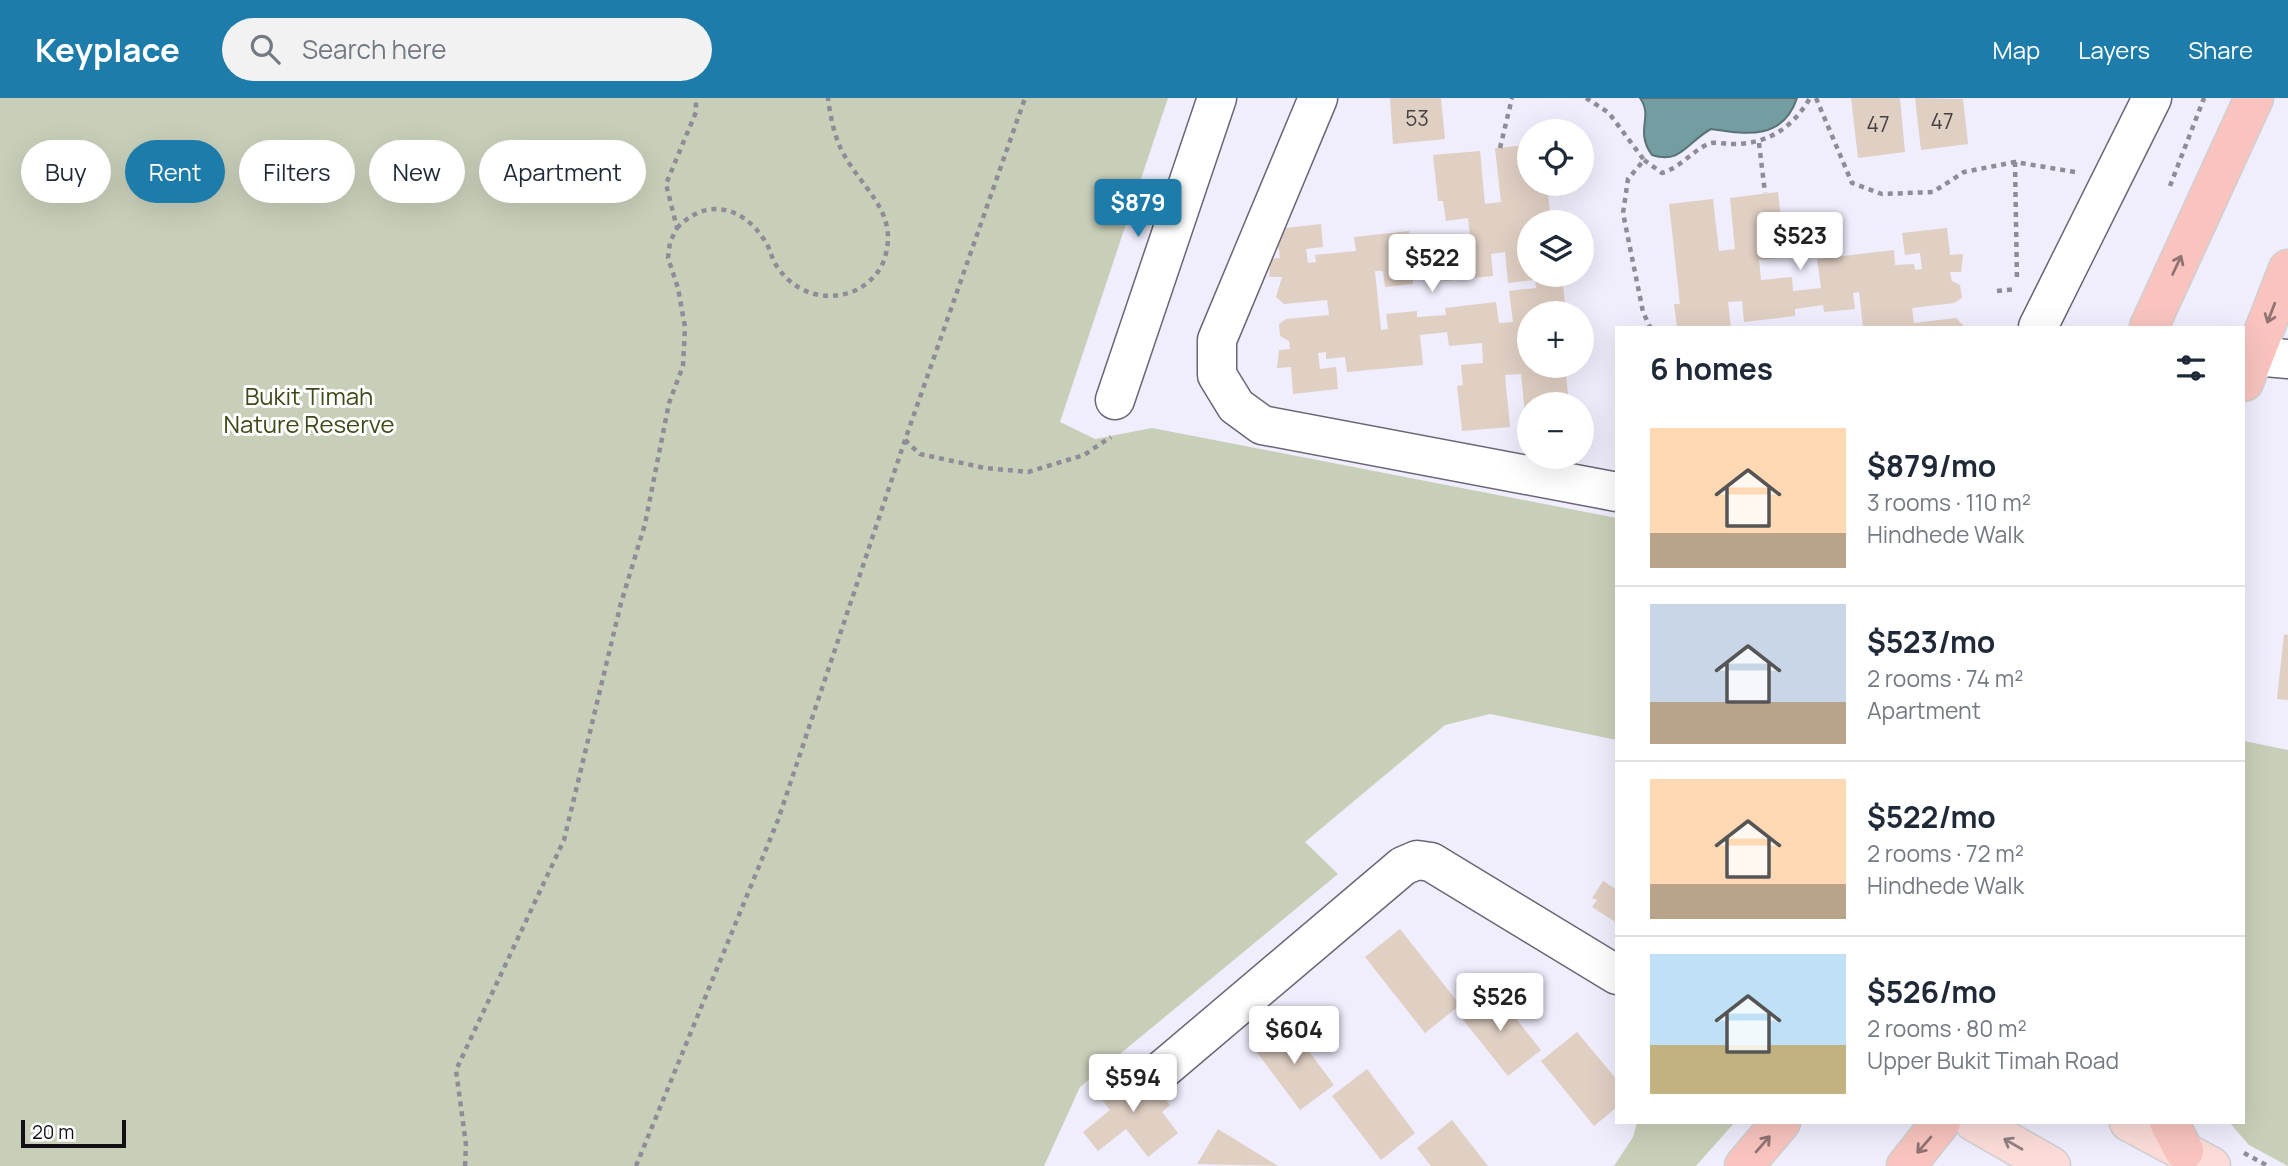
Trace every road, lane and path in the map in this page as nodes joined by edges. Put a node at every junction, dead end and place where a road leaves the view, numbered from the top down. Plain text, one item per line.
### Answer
1 (696, 98) edge
2 (828, 98) edge
3 (1025, 98) edge
4 (1217, 98) edge
5 (1318, 98) edge
6 (1512, 98) edge
7 (1586, 98) edge
8 (1810, 98) edge
9 (1816, 98) edge
10 (2152, 98) edge
11 (2254, 98) edge
12 (1592, 99) edge
13 (1759, 144) junction
14 (1500, 148) dead end
15 (1644, 160) junction
16 (2015, 162) junction
17 (2111, 178) junction
18 (1765, 192) dead end
19 (677, 228) junction
20 (2288, 269) edge
21 (1997, 291) dead end
22 (2035, 305) edge
23 (1650, 326) edge
24 (2149, 326) edge
25 (2262, 365) edge
26 (1116, 416) joint
27 (905, 440) junction
28 (1615, 492) edge
29 (1615, 974) edge
30 (1161, 1071) dead end
31 (1779, 1124) edge
32 (1939, 1124) edge
33 (1978, 1124) edge
34 (2135, 1124) edge
35 (2188, 1146) edge
36 (465, 1166) edge
37 (636, 1166) edge
38 (1744, 1166) edge
39 (1906, 1166) edge
40 (2051, 1166) edge

1 - 19 path
2 - 19 path
3 - 27 path
4 - 26 street
5 - 28 street
6 - 14 path
7 - 12 path
8 - 13 path
9 - 16 path
10 - 17 street
24 -> 11 highway
12 - 15 path
13 - 15 path
13 - 18 path
15 - 23 path
16 - 17 path
16 - 22 path
17 - 22 street
19 - 36 path
20 -> 25 highway
21 - 22 path
26 - 27 path
27 - 37 path
29 - 30 street
38 -> 31 highway
32 -> 39 highway
40 -> 33 main road
34 - 35 main road

